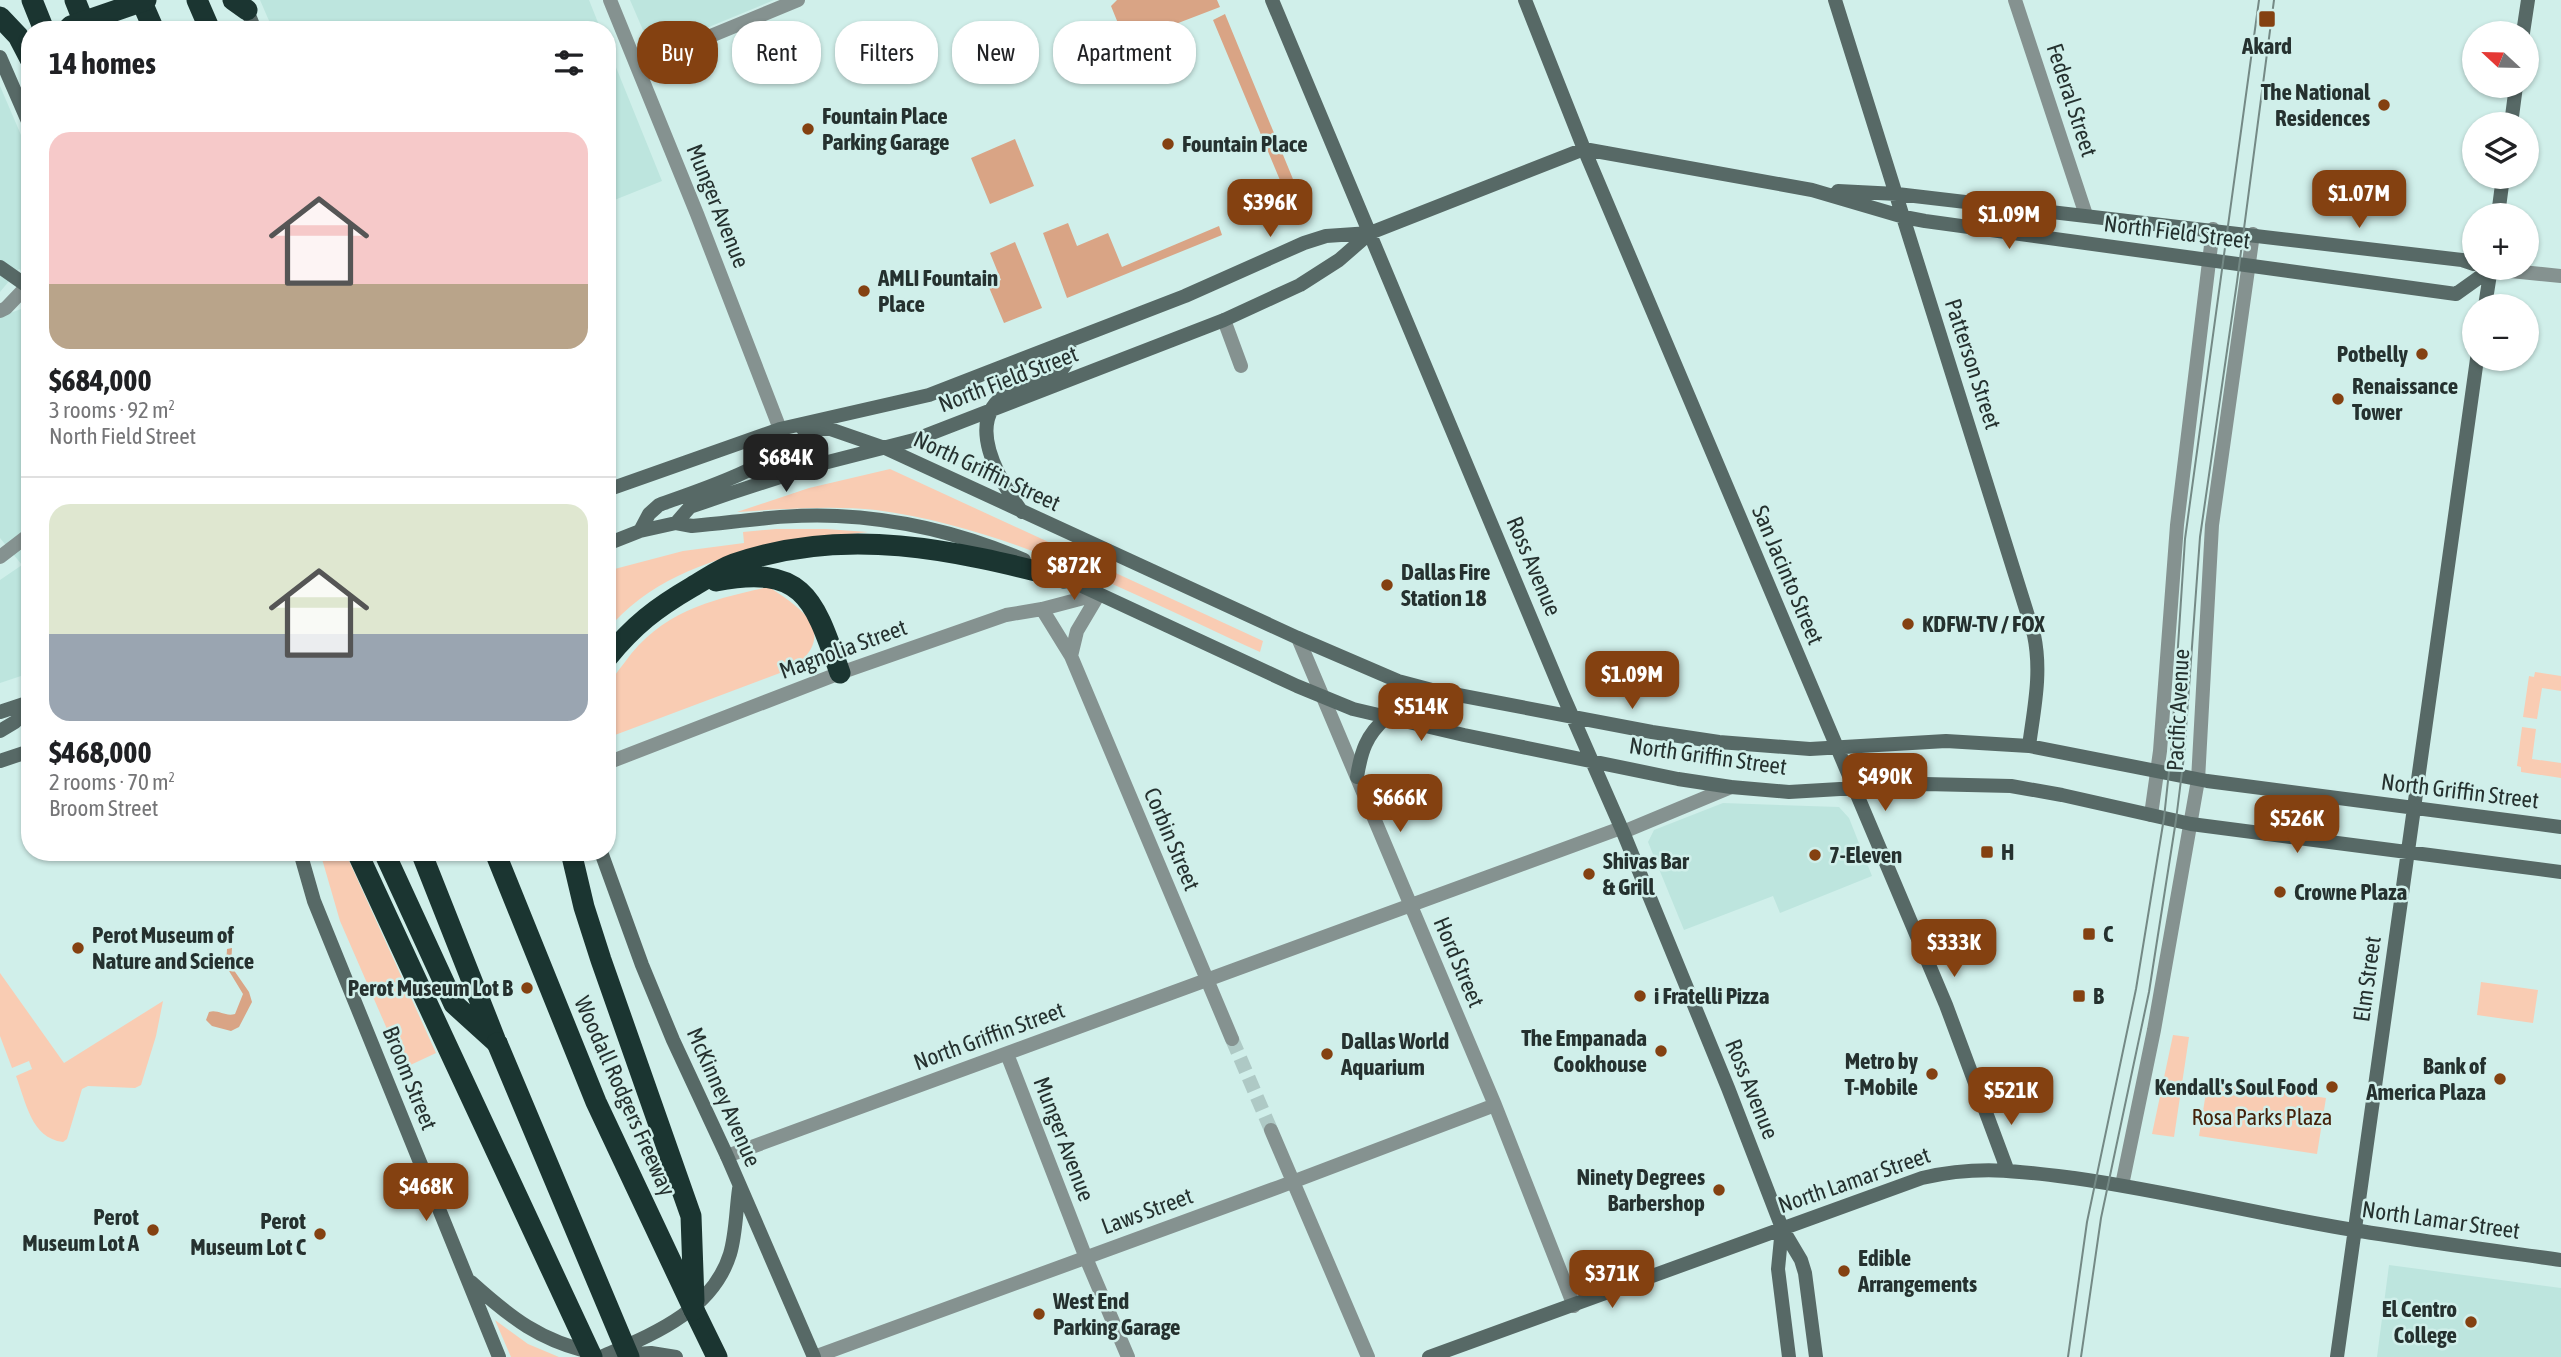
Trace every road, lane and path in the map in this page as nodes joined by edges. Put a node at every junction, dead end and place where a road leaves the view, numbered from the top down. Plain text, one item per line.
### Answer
1 (32, 0) edge
2 (75, 0) edge
3 (144, 0) edge
4 (197, 0) edge
5 (610, 0) edge
6 (798, 0) edge
7 (1272, 0) edge
8 (1525, 0) edge
9 (1835, 0) edge
10 (2015, 0) edge
11 (2528, 0) edge
12 (0, 18) edge
13 (40, 21) edge
14 (83, 21) edge
15 (85, 21) edge
16 (151, 21) edge
17 (206, 21) edge
18 (2525, 21) edge
19 (718, 33) edge
20 (21, 42) edge
21 (0, 57) edge
22 (637, 64) edge
23 (645, 84) edge
24 (21, 105) edge
25 (1584, 149) junction
26 (1812, 190) junction
27 (1897, 194) junction
28 (2086, 215) junction
29 (1904, 217) junction
30 (2213, 229) junction
31 (1370, 233) junction
32 (2253, 234) junction
33 (2210, 258) junction
34 (2462, 260) edge
35 (2248, 264) junction
36 (0, 267) edge
37 (2539, 274) edge
38 (2561, 276) edge
39 (2474, 280) edge
40 (21, 282) edge
41 (21, 294) edge
42 (0, 311) edge
43 (1224, 320) junction
44 (1069, 341) junction
45 (1241, 366) dead end
46 (2475, 371) edge
47 (993, 409) junction
48 (780, 429) junction
49 (885, 448) junction
50 (616, 487) edge
51 (1023, 513) junction
52 (676, 523) junction
53 (640, 531) junction
54 (616, 540) edge
55 (21, 541) edge
56 (0, 557) edge
57 (1064, 578) junction
58 (697, 584) junction
59 (1098, 594) junction
60 (1042, 609) junction
61 (1298, 638) junction
62 (616, 648) edge
63 (1071, 656) junction
64 (840, 673) junction
65 (1322, 697) junction
66 (21, 705) edge
67 (0, 712) edge
68 (21, 716) edge
69 (1386, 718) junction
70 (1573, 718) junction
71 (0, 731) edge
72 (2029, 746) junction
73 (1838, 748) junction
74 (21, 754) edge
75 (616, 760) edge
76 (0, 761) edge
77 (1590, 761) junction
78 (2158, 771) junction
79 (1357, 777) junction
80 (2198, 780) junction
81 (1731, 787) junction
82 (1855, 789) junction
83 (2413, 809) junction
84 (2151, 816) junction
85 (2191, 824) junction
86 (2561, 827) edge
87 (1622, 830) junction
88 (2408, 852) junction
89 (303, 861) edge
90 (361, 861) edge
91 (388, 861) edge
92 (425, 861) edge
93 (499, 861) edge
94 (573, 861) edge
95 (604, 861) edge
96 (2561, 872) edge
97 (1411, 905) junction
98 (1206, 981) junction
99 (1232, 1039) tunnel mouth
100 (497, 1043) junction
101 (1007, 1054) junction
102 (1495, 1105) junction
103 (1271, 1130) tunnel mouth
104 (727, 1156) junction
105 (2007, 1169) junction
106 (1292, 1182) junction
107 (2122, 1185) junction
108 (739, 1188) junction
109 (1782, 1228) junction
110 (2353, 1230) junction
111 (1086, 1258) junction
112 (2561, 1259) edge
113 (467, 1279) junction
114 (1574, 1306) junction
115 (694, 1310) junction
116 (599, 1356) edge
117 (499, 1357) edge
118 (629, 1357) edge
119 (677, 1357) edge
120 (717, 1357) edge
121 (814, 1357) edge
122 (1128, 1357) edge
123 (1368, 1357) edge
124 (1429, 1357) edge
125 (1789, 1357) edge
126 (1816, 1357) edge
127 (2337, 1357) edge

1 - 13 highway
2 - 14 highway
3 - 15 highway, bridge
3 - 16 highway
4 - 17 highway
5 - 22 street, Munger Avenue
6 - 19 street
7 - 31 main road, Ross Avenue
8 - 25 main road, San Jacinto Street
9 - 27 main road, Patterson Street
10 - 28 street, Federal Street
11 - 18 main road
12 - 20 highway
21 - 24 main road
23 - 48 street, Munger Avenue
25 - 26 main road, North Field Street
25 - 31 main road, North Field Street
25 - 73 main road, San Jacinto Street
26 - 27 main road, North Field Street
26 - 29 main road, North Field Street
27 - 28 main road, North Field Street
27 - 29 main road, Patterson Street
28 - 30 main road, North Field Street
29 - 33 main road, North Field Street
29 - 72 main road, Patterson Street
30 - 32 main road, North Field Street
30 - 33 street, Pacific Avenue
31 - 43 main road, North Field Street
31 - 44 main road, North Field Street
31 - 70 main road, Ross Avenue
32 - 34 main road, North Field Street
32 - 35 street, Pacific Avenue
33 - 35 main road, North Field Street
33 - 78 street, Pacific Avenue
35 - 39 main road, North Field Street
35 - 80 street, Pacific Avenue
36 - 40 main road
37 - 38 street
41 - 42 street
43 - 45 street
43 - 47 main road, North Field Street
44 - 47 main road
44 - 48 main road, North Field Street
46 - 83 main road, Elm Street
47 - 49 main road, North Field Street
47 - 51 main road
48 - 49 main road, North Griffin Street
48 - 50 main road, North Field Street
48 - 53 main road
49 - 51 main road, North Griffin Street
49 - 52 main road, North Field Street
51 - 61 main road, North Griffin Street
52 - 53 main road, North Field Street
52 - 57 main road, North Griffin Street
53 - 54 main road, North Field Street
55 - 56 street
57 - 58 highway
57 - 59 main road, North Griffin Street
58 - 62 highway
58 - 64 highway
59 - 60 street, Magnolia Street
59 - 63 street
59 - 65 main road, North Griffin Street
60 - 63 street, Corbin Street
60 - 64 street, Magnolia Street
61 - 65 street, Hord Street
61 - 70 main road, North Griffin Street
63 - 98 street, Corbin Street
64 - 75 street, Magnolia Street
65 - 69 main road, North Griffin Street
65 - 79 street, Hord Street
66 - 67 main road
68 - 71 main road
69 - 77 main road, North Griffin Street
69 - 79 main road
70 - 73 main road, North Griffin Street
70 - 77 main road, Ross Avenue
72 - 73 main road, North Griffin Street
72 - 78 main road, North Griffin Street
73 - 82 main road, San Jacinto Street
74 - 76 main road
77 - 81 main road, North Griffin Street
77 - 87 main road, Ross Avenue
78 - 80 main road, North Griffin Street
78 - 84 street, Pacific Avenue
79 - 97 street, Hord Street
80 - 83 main road, North Griffin Street
80 - 85 street, Pacific Avenue
81 - 82 main road, North Griffin Street
81 - 87 street, North Griffin Street
82 - 84 main road, North Griffin Street
82 - 105 main road, San Jacinto Street
83 - 86 main road, North Griffin Street
83 - 88 main road, Elm Street
84 - 85 main road, North Griffin Street
85 - 88 main road, North Griffin Street
85 - 107 street, Pacific Avenue
87 - 97 street, North Griffin Street
87 - 109 main road, Ross Avenue
88 - 96 main road, North Griffin Street
88 - 110 main road, Elm Street
89 - 113 main road, Broom Street
90 - 116 highway, bridge
91 - 100 highway
92 - 100 highway
93 - 115 highway, Woodall Rodgers Freeway, bridge
94 - 115 highway, bridge
95 - 104 main road, McKinney Avenue
97 - 98 street, North Griffin Street
97 - 102 street, Hord Street
98 - 99 street, Corbin Street
98 - 101 street, North Griffin Street
100 - 118 highway, bridge
101 - 104 street, North Griffin Street
101 - 111 street, Munger Avenue
102 - 106 street, Laws Street
102 - 114 street, Hord Street
103 - 106 street
104 - 108 main road, McKinney Avenue
105 - 107 main road, North Lamar Street
105 - 109 main road, North Lamar Street
106 - 111 street, Laws Street
106 - 123 street
107 - 110 main road, North Lamar Street
108 - 116 main road
108 - 121 main road, McKinney Avenue
109 - 114 main road, North Lamar Street
109 - 125 main road, Ross Avenue
109 - 126 main road, Ross Avenue
110 - 112 main road, North Lamar Street
110 - 127 main road, Elm Street
111 - 121 street, Laws Street
111 - 122 street, Munger Avenue
113 - 116 main road
113 - 117 main road, Broom Street
114 - 124 main road, North Lamar Street
115 - 120 highway, Woodall Rodgers Freeway
116 - 119 main road

